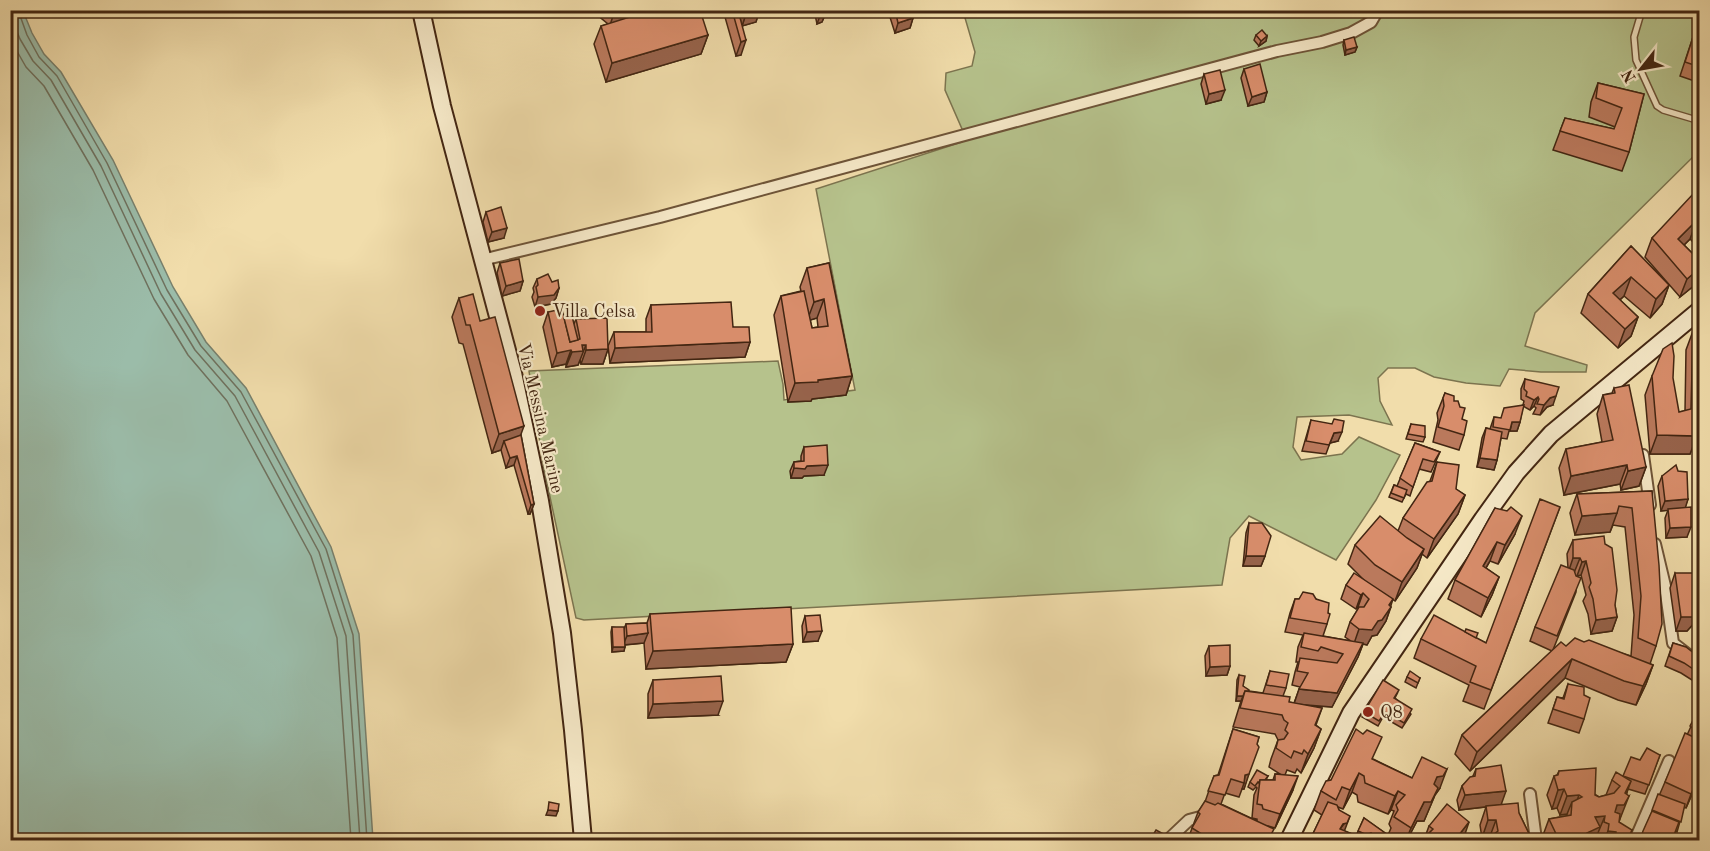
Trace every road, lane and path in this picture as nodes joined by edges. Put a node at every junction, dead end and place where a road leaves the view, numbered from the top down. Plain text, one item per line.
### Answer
1 (421, 10) edge
2 (1378, 10) edge
3 (1642, 10) edge
4 (1700, 121) edge
5 (482, 260) junction
6 (1700, 310) edge
7 (1640, 442) edge
8 (1651, 512) edge
9 (1654, 535) edge
10 (1700, 664) edge
11 (1669, 761) dead end
12 (1530, 794) dead end
13 (1220, 817) edge
14 (583, 840) edge
15 (1169, 840) edge
16 (1289, 840) edge
17 (1536, 840) edge
18 (1635, 840) edge

1 - 5 main road, Via Messina Marine
2 - 5 street
3 - 4 lane
5 - 14 main road, Via Messina Marine
6 - 16 main road
7 - 8 street
9 - 10 street
11 - 18 street
12 - 17 street
13 - 15 street

